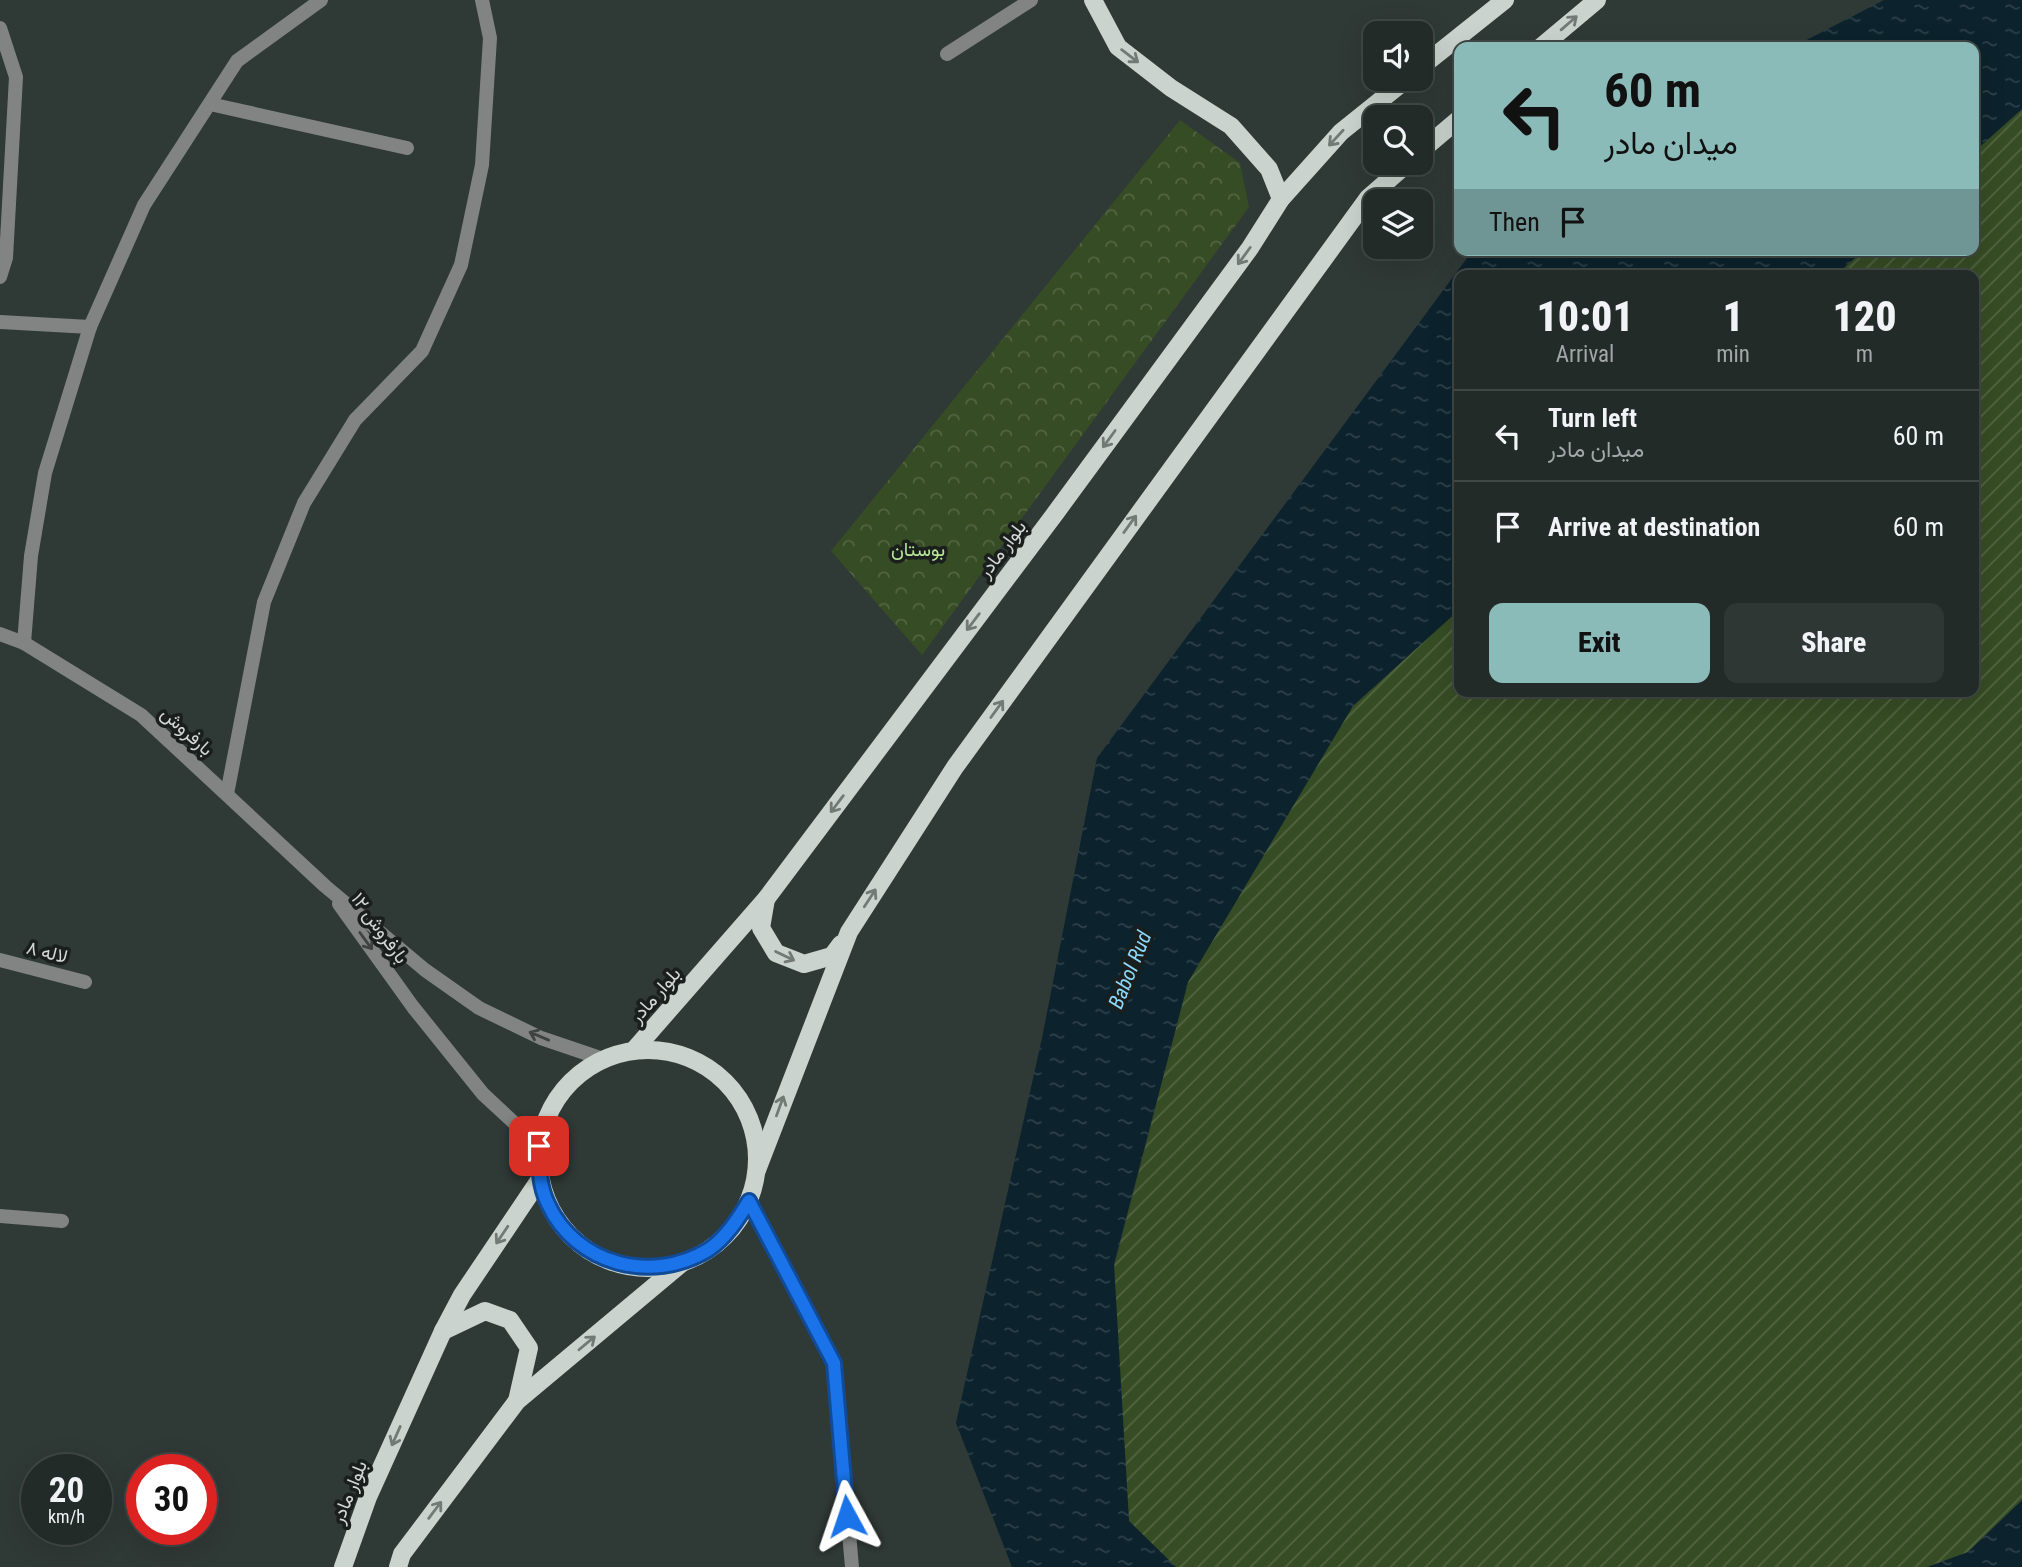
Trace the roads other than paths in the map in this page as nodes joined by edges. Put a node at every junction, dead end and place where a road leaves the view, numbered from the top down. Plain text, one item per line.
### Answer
1 (321, 0) edge
2 (482, 0) edge
3 (1031, 0) edge
4 (1093, 0) edge
5 (1505, 0) edge
6 (1597, 0) edge
7 (0, 28) edge
8 (1547, 42) edge
9 (947, 54) dead end
10 (1433, 57) edge
11 (1392, 91) edge
12 (209, 104) junction
13 (7, 116) edge
14 (1454, 123) edge
15 (1433, 141) edge
16 (407, 148) dead end
17 (1394, 175) edge
18 (1281, 199) junction
19 (0, 277) edge
20 (0, 323) edge
21 (90, 327) junction
22 (0, 634) edge
23 (24, 643) junction
24 (227, 794) junction
25 (325, 886) junction
26 (765, 899) junction
27 (849, 932) junction
28 (0, 960) edge
29 (85, 982) dead end
30 (634, 1051) junction
31 (603, 1059) junction
32 (539, 1146) junction
33 (757, 1170) junction
34 (540, 1179) junction
35 (749, 1201) junction
36 (0, 1216) edge
37 (62, 1221) dead end
38 (682, 1263) junction
39 (443, 1331) junction
40 (517, 1401) junction
41 (343, 1567) edge
42 (398, 1567) edge
43 (852, 1567) edge

1 - 12 street
2 - 24 street
3 - 9 street
4 -> 18 main road
5 - 10 main road
8 -> 6 main road
7 - 13 street
11 -> 18 main road, بلوار مادر
12 - 16 street
12 - 21 street
13 - 19 street
14 - 15 main road
27 -> 17 main road
18 -> 26 main road, بلوار مادر
20 - 21 street
21 - 23 street
22 - 23 street, بارفروش
23 - 24 street, بارفروش
24 - 25 street, بارفروش
31 -> 25 street, بارفروش ۱۲
25 -> 32 street, بارفروش ۱۲
26 -> 27 main road
26 - 30 main road, بلوار مادر
33 -> 27 main road
28 - 29 street, لاله ۸
30 - 31 main road
30 - 33 main road
31 - 32 main road
32 - 34 main road
33 - 35 main road
34 - 38 main road
34 -> 39 main road, بلوار مادر
35 - 38 main road
35 - 43 street
36 - 37 street
40 -> 38 main road
39 - 40 main road
39 -> 41 main road, بلوار مادر
42 -> 40 main road

